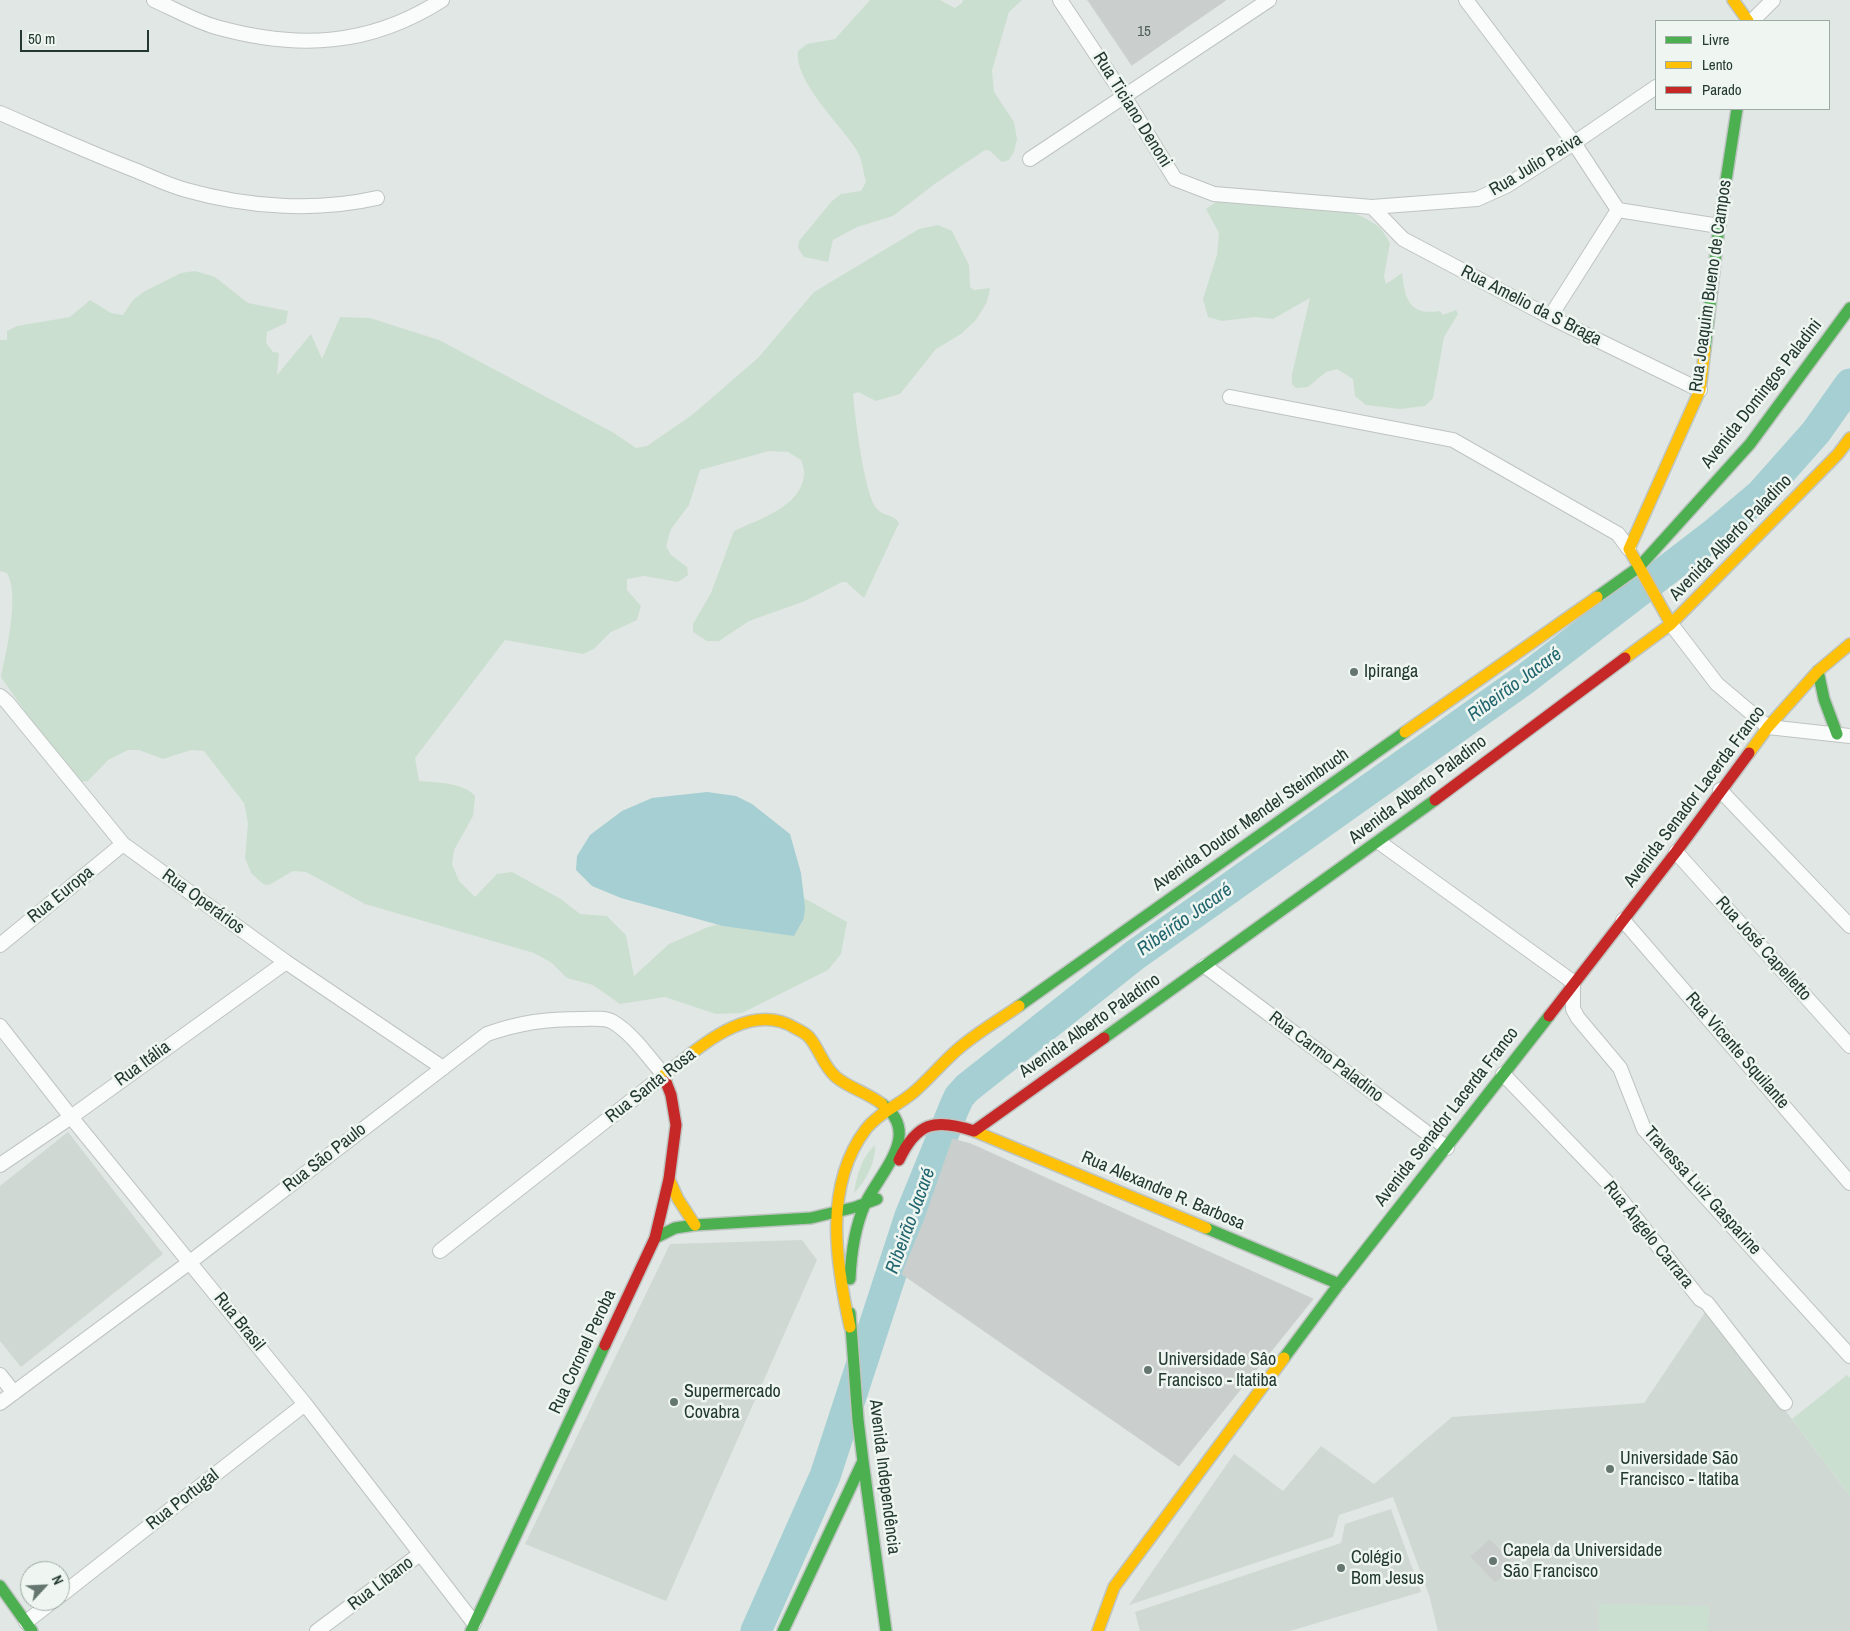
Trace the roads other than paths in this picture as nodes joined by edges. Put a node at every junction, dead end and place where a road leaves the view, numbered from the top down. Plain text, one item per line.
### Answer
1 (154, 0) edge
2 (442, 0) edge
3 (1060, 0) edge
4 (1466, 0) edge
5 (1733, 0) edge
6 (1773, 0) edge
7 (1260, 2) edge
8 (1747, 20) edge
9 (1753, 20) edge
10 (1655, 89) edge
11 (1124, 96) junction
12 (1737, 110) edge
13 (0, 113) edge
14 (1574, 144) junction
15 (1030, 159) dead end
16 (377, 198) dead end
17 (1372, 207) junction
18 (1618, 210) junction
19 (1719, 226) junction
20 (1850, 308) edge
21 (1550, 317) junction
22 (1700, 390) junction
23 (1230, 397) dead end
24 (1850, 438) edge
25 (1629, 549) junction
26 (1642, 571) junction
27 (1669, 619) junction
28 (1850, 644) edge
29 (1818, 671) junction
30 (2, 702) edge
31 (1768, 726) junction
32 (1843, 735) edge
33 (1720, 790) junction
34 (1379, 842) junction
35 (123, 844) junction
36 (1676, 852) junction
37 (1623, 920) junction
38 (1850, 926) edge
39 (0, 945) edge
40 (286, 962) junction
41 (1205, 966) junction
42 (1574, 982) junction
43 (0, 1026) edge
44 (1850, 1046) edge
45 (443, 1068) junction
46 (1503, 1074) junction
47 (664, 1075) junction
48 (889, 1110) junction
49 (71, 1117) junction
50 (969, 1129) junction
51 (1447, 1148) junction
52 (0, 1165) edge
53 (669, 1179) junction
54 (1850, 1182) edge
55 (881, 1197) junction
56 (865, 1204) junction
57 (837, 1212) junction
58 (875, 1213) dead end
59 (694, 1225) junction
60 (655, 1238) junction
61 (440, 1251) dead end
62 (864, 1258) dead end
63 (190, 1262) junction
64 (1338, 1284) junction
65 (850, 1327) junction
66 (1850, 1356) edge
67 (0, 1375) edge
68 (14, 1393) junction
69 (1785, 1403) dead end
70 (0, 1404) edge
71 (305, 1404) junction
72 (864, 1461) junction
73 (420, 1554) junction
74 (0, 1586) edge
75 (70, 1588) edge
76 (44, 1611) edge
77 (29, 1627) edge
78 (472, 1627) edge
79 (317, 1631) edge
80 (784, 1631) edge
81 (886, 1631) edge
82 (1098, 1631) edge

1 - 2 street
3 - 11 street, Rua Ticiano Denoni
4 - 14 street
5 - 8 main road
6 - 9 street
7 - 11 street
10 - 14 street, Rua Julio Paiva
11 - 15 street
11 - 17 street, Rua Ticiano Denoni
12 - 19 main road, Rua Joaquim Bueno de Campos
13 - 16 street
14 - 17 street, Rua Julio Paiva
14 - 18 street
17 - 21 street, Rua Amelio da S Braga
18 - 19 street
18 - 21 street
19 - 22 main road, Rua Joaquim Bueno de Campos
20 - 26 main road, Avenida Domingos Paladini
21 - 22 street, Rua Amelio da S Braga
22 - 25 main road, Rua Joaquim Bueno de Campos
23 - 25 street
24 - 27 main road, Avenida Alberto Paladino
25 - 26 main road
26 - 27 main road
26 - 48 main road, Avenida Doutor Mendel Steimbruch
27 - 31 street
27 - 34 main road, Avenida Alberto Paladino
28 - 29 main road, Avenida Senador Lacerda Franco
29 - 31 main road, Avenida Senador Lacerda Franco
29 - 32 main road
30 - 35 street, Rua Operários
31 - 32 street
31 - 33 main road, Avenida Senador Lacerda Franco
33 - 36 main road, Avenida Senador Lacerda Franco
33 - 38 street
34 - 41 main road, Avenida Alberto Paladino
34 - 42 street
35 - 39 street, Rua Europa
35 - 40 street, Rua Operários
36 - 37 main road, Avenida Senador Lacerda Franco
36 - 44 street, Rua José Capelletto
37 - 42 main road, Avenida Senador Lacerda Franco
37 - 54 street, Rua Vicente Squilante
40 - 45 street, Rua Operários
40 - 49 street, Rua Itália
41 - 50 main road, Avenida Alberto Paladino
41 - 51 street, Rua Carmo Paladino
42 - 46 main road, Avenida Senador Lacerda Franco
42 - 66 street, Travessa Luiz Gasparine
43 - 49 street, Rua Brasil
45 - 47 street, Rua São Paulo
45 - 63 street, Rua São Paulo
46 - 51 main road, Avenida Senador Lacerda Franco
46 - 69 street, Rua Ângelo Carrara
47 - 48 main road, Rua Santa Rosa
47 - 53 main road, Rua Coronel Peroba
47 - 61 street, Rua Santa Rosa
48 - 56 main road, Avenida Independência
48 - 57 main road, Avenida Independência
49 - 52 street, Rua Itália
49 - 63 street, Rua Brasil
50 - 55 main road, Rua Alexandre R. Barbosa
50 - 64 main road, Rua Alexandre R. Barbosa
51 - 64 main road, Avenida Senador Lacerda Franco
53 - 59 main road
53 - 60 main road, Rua Coronel Peroba
55 - 56 main road
55 - 58 main road
56 - 57 main road
56 - 65 main road, Avenida Independência
57 - 59 main road
57 - 65 main road, Avenida Independência
59 - 60 main road
60 - 78 main road, Rua Coronel Peroba
62 - 65 main road, Avenida Independência
63 - 68 street, Rua São Paulo
63 - 71 street, Rua Brasil
64 - 82 main road, Avenida Senador Lacerda Franco
65 - 72 main road, Avenida Independência
67 - 68 street
68 - 70 street, Rua São Paulo
71 - 73 street, Rua Brasil
71 - 75 street, Rua Portugal
72 - 80 main road
72 - 81 main road, Avenida Independência
73 - 78 street, Rua Brasil
73 - 79 street, Rua Líbano
74 - 77 main road
76 - 77 street

